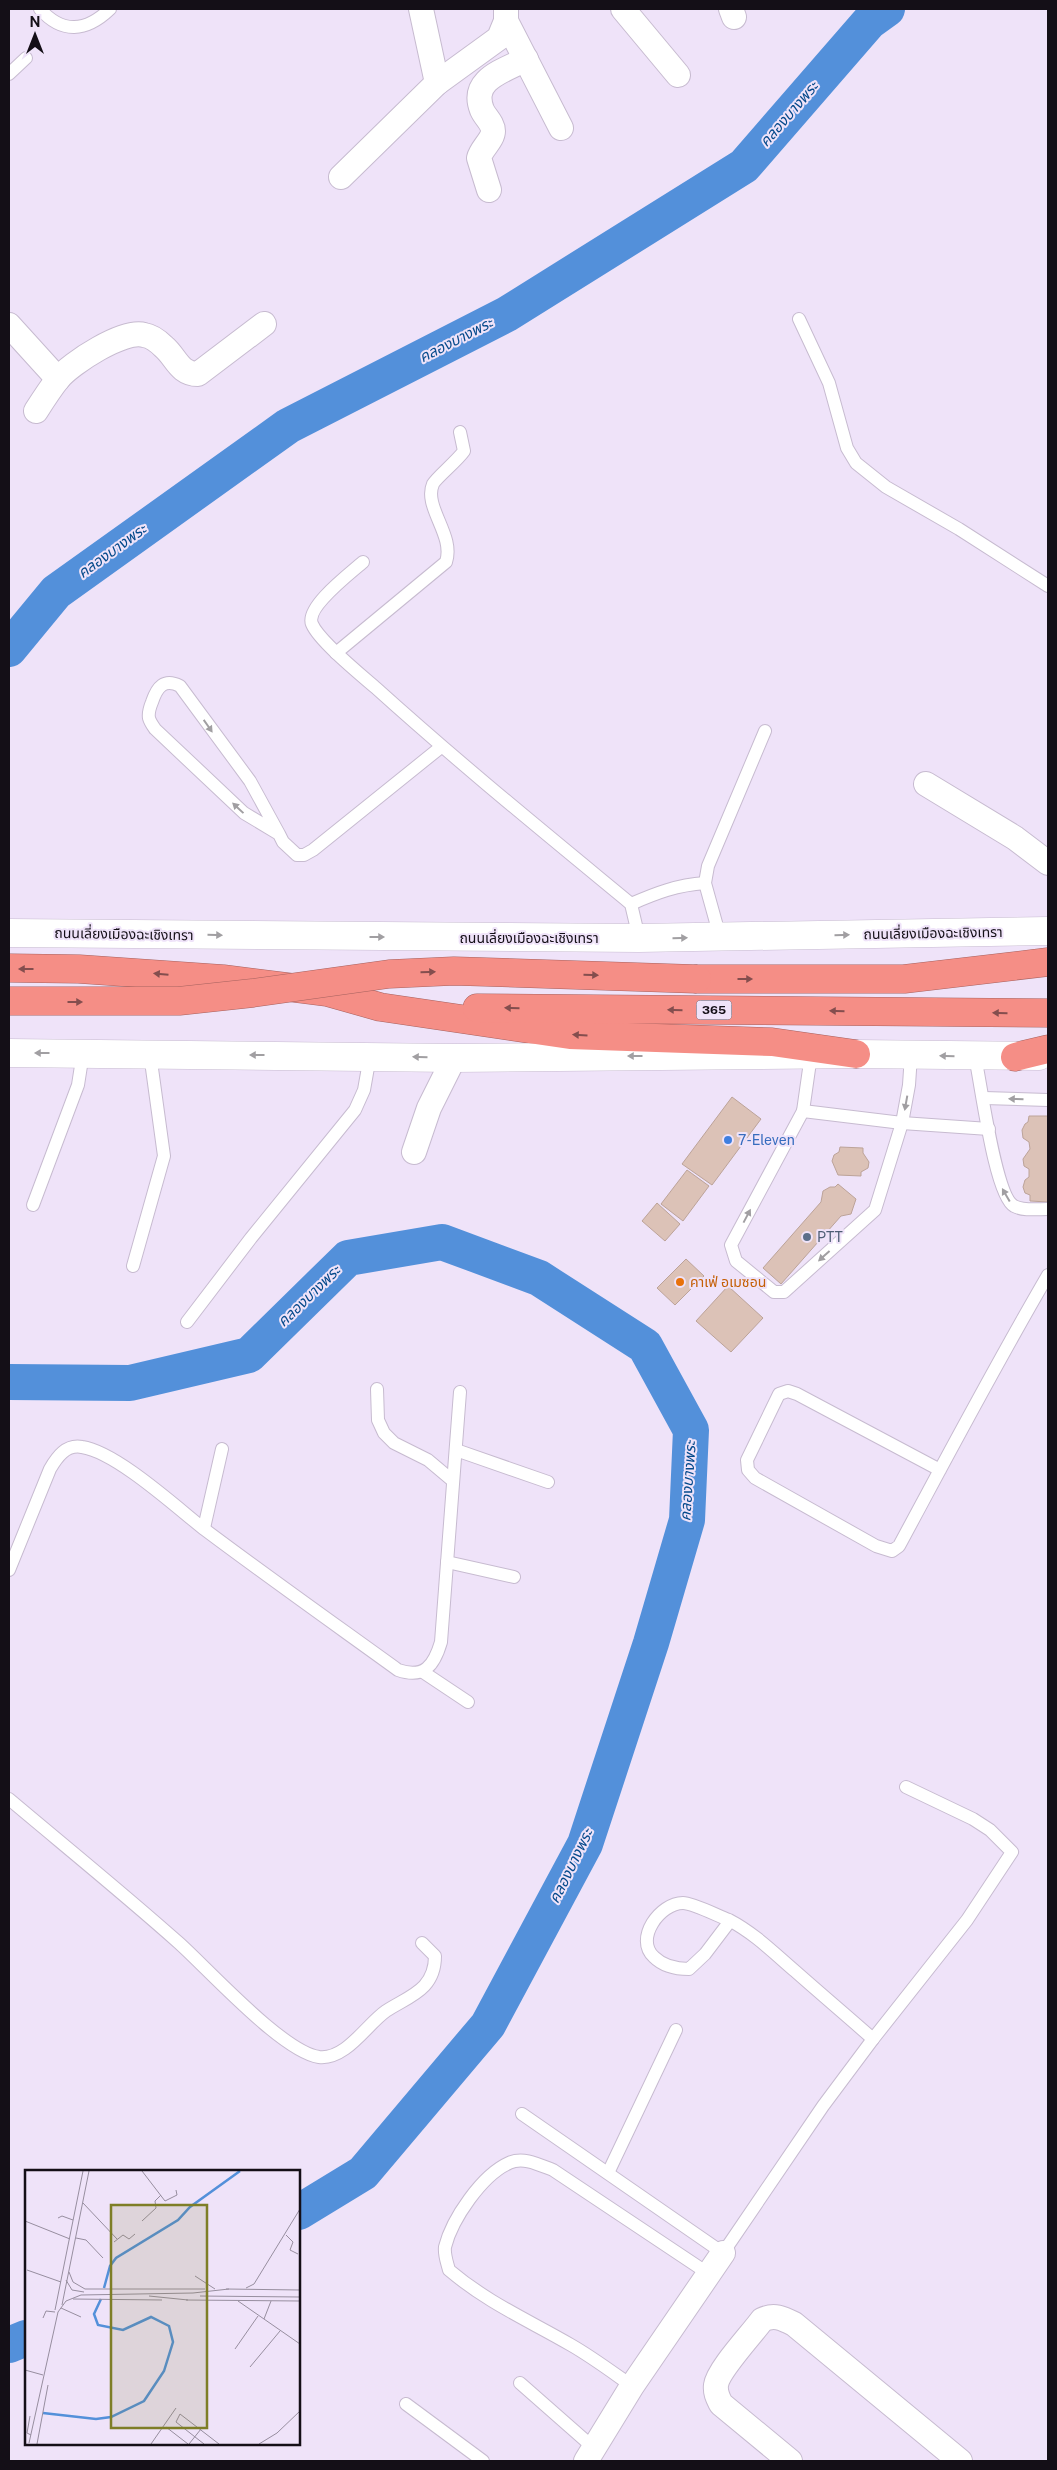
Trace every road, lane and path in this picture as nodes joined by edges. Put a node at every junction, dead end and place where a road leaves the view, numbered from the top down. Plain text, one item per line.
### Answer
1 (40, 9) edge
2 (110, 9) edge
3 (421, 9) edge
4 (623, 9) edge
5 (506, 15) edge
6 (26, 58) dead end
7 (526, 59) junction
8 (9, 74) edge
9 (678, 75) dead end
10 (437, 83) junction
11 (561, 128) dead end
12 (341, 177) dead end
13 (489, 190) dead end
14 (799, 319) dead end
15 (264, 324) dead end
16 (9, 325) edge
17 (58, 379) junction
18 (36, 411) dead end
19 (460, 432) dead end
20 (364, 562) dead end
21 (1048, 586) edge
22 (336, 653) junction
23 (765, 731) dead end
24 (441, 747) junction
25 (926, 784) dead end
26 (279, 834) junction
27 (1048, 863) edge
28 (705, 883) junction
29 (631, 904) junction
30 (1048, 931) edge
31 (9, 933) edge
32 (639, 938) junction
33 (720, 938) junction
34 (1048, 962) edge
35 (9, 968) edge
36 (904, 979) junction
37 (1048, 979) edge
38 (9, 1002) edge
39 (380, 1007) junction
40 (1048, 1013) edge
41 (1048, 1049) edge
42 (9, 1053) edge
43 (83, 1053) junction
44 (150, 1054) junction
45 (856, 1054) junction
46 (811, 1055) junction
47 (911, 1055) junction
48 (370, 1056) junction
49 (1048, 1056) edge
50 (975, 1057) junction
51 (1015, 1057) junction
52 (454, 1058) junction
53 (984, 1098) junction
54 (1048, 1100) edge
55 (803, 1111) junction
56 (902, 1123) junction
57 (989, 1129) junction
58 (414, 1152) dead end
59 (33, 1205) dead end
60 (1048, 1209) edge
61 (133, 1266) dead end
62 (1048, 1275) edge
63 (187, 1322) dead end
64 (377, 1389) dead end
65 (460, 1392) dead end
66 (222, 1449) dead end
67 (456, 1450) junction
68 (940, 1470) junction
69 (453, 1481) junction
70 (548, 1482) dead end
71 (204, 1528) junction
72 (447, 1562) junction
73 (9, 1570) edge
74 (514, 1577) dead end
75 (423, 1672) junction
76 (468, 1702) dead end
77 (906, 1787) dead end
78 (9, 1799) edge
79 (730, 1921) junction
80 (422, 1943) dead end
81 (676, 2030) dead end
82 (873, 2039) junction
83 (522, 2114) dead end
84 (608, 2173) junction
85 (723, 2254) junction
86 (709, 2274) junction
87 (520, 2383) dead end
88 (632, 2386) junction
89 (406, 2404) dead end
90 (590, 2455) edge
91 (483, 2461) edge
92 (790, 2461) edge
93 (960, 2461) edge

1 - 2 lane
3 - 10 street
4 - 9 street
5 - 7 street
5 - 10 street
6 - 8 lane
7 - 11 street
7 - 13 street
10 - 12 street
14 - 21 lane
15 - 17 street
16 - 17 street
17 - 18 street
19 - 22 lane
20 - 22 lane
22 - 24 lane
23 - 28 lane
24 - 26 lane
24 - 29 lane
25 - 27 street
26 -> 26 lane
28 - 29 lane
28 - 33 lane
29 - 32 lane
33 -> 30 main road, ถนนเลี่ยงเมืองฉะเชิงเทรา
31 -> 32 main road, ถนนเลี่ยงเมืองฉะเชิงเทรา
32 -> 33 main road, ถนนเลี่ยงเมืองฉะเชิงเทรา
34 - 36 highway
39 -> 35 highway
36 - 37 highway
38 -> 36 highway, bridge
40 -> 39 highway, 365
45 -> 39 highway
41 - 51 highway
43 -> 42 main road
43 - 44 main road
43 - 59 lane
48 -> 44 main road
44 - 61 lane
45 - 46 main road
45 - 47 main road
46 -> 52 main road
46 - 55 lane
50 -> 47 main road
47 -> 56 lane
52 -> 48 main road
48 - 63 lane
49 - 51 main road
50 - 51 main road
50 - 53 lane
52 - 58 street
54 -> 53 lane
53 - 57 lane
55 - 56 lane
56 -> 55 lane
56 - 57 lane
60 -> 57 lane
62 - 68 lane
64 - 69 lane
65 - 67 lane
66 - 71 lane
67 - 69 lane
67 - 70 lane
68 - 68 lane
69 - 72 lane
71 - 73 lane
71 - 75 lane
72 - 74 lane
72 - 75 lane
75 - 76 lane
77 - 82 lane
78 - 80 lane
79 - 79 lane
79 - 82 lane
81 - 84 lane
82 - 85 lane
83 - 84 lane
84 - 85 lane
85 - 86 street
86 - 88 street
86 - 88 lane
87 - 90 lane
88 - 90 street
89 - 91 lane
92 - 93 street

